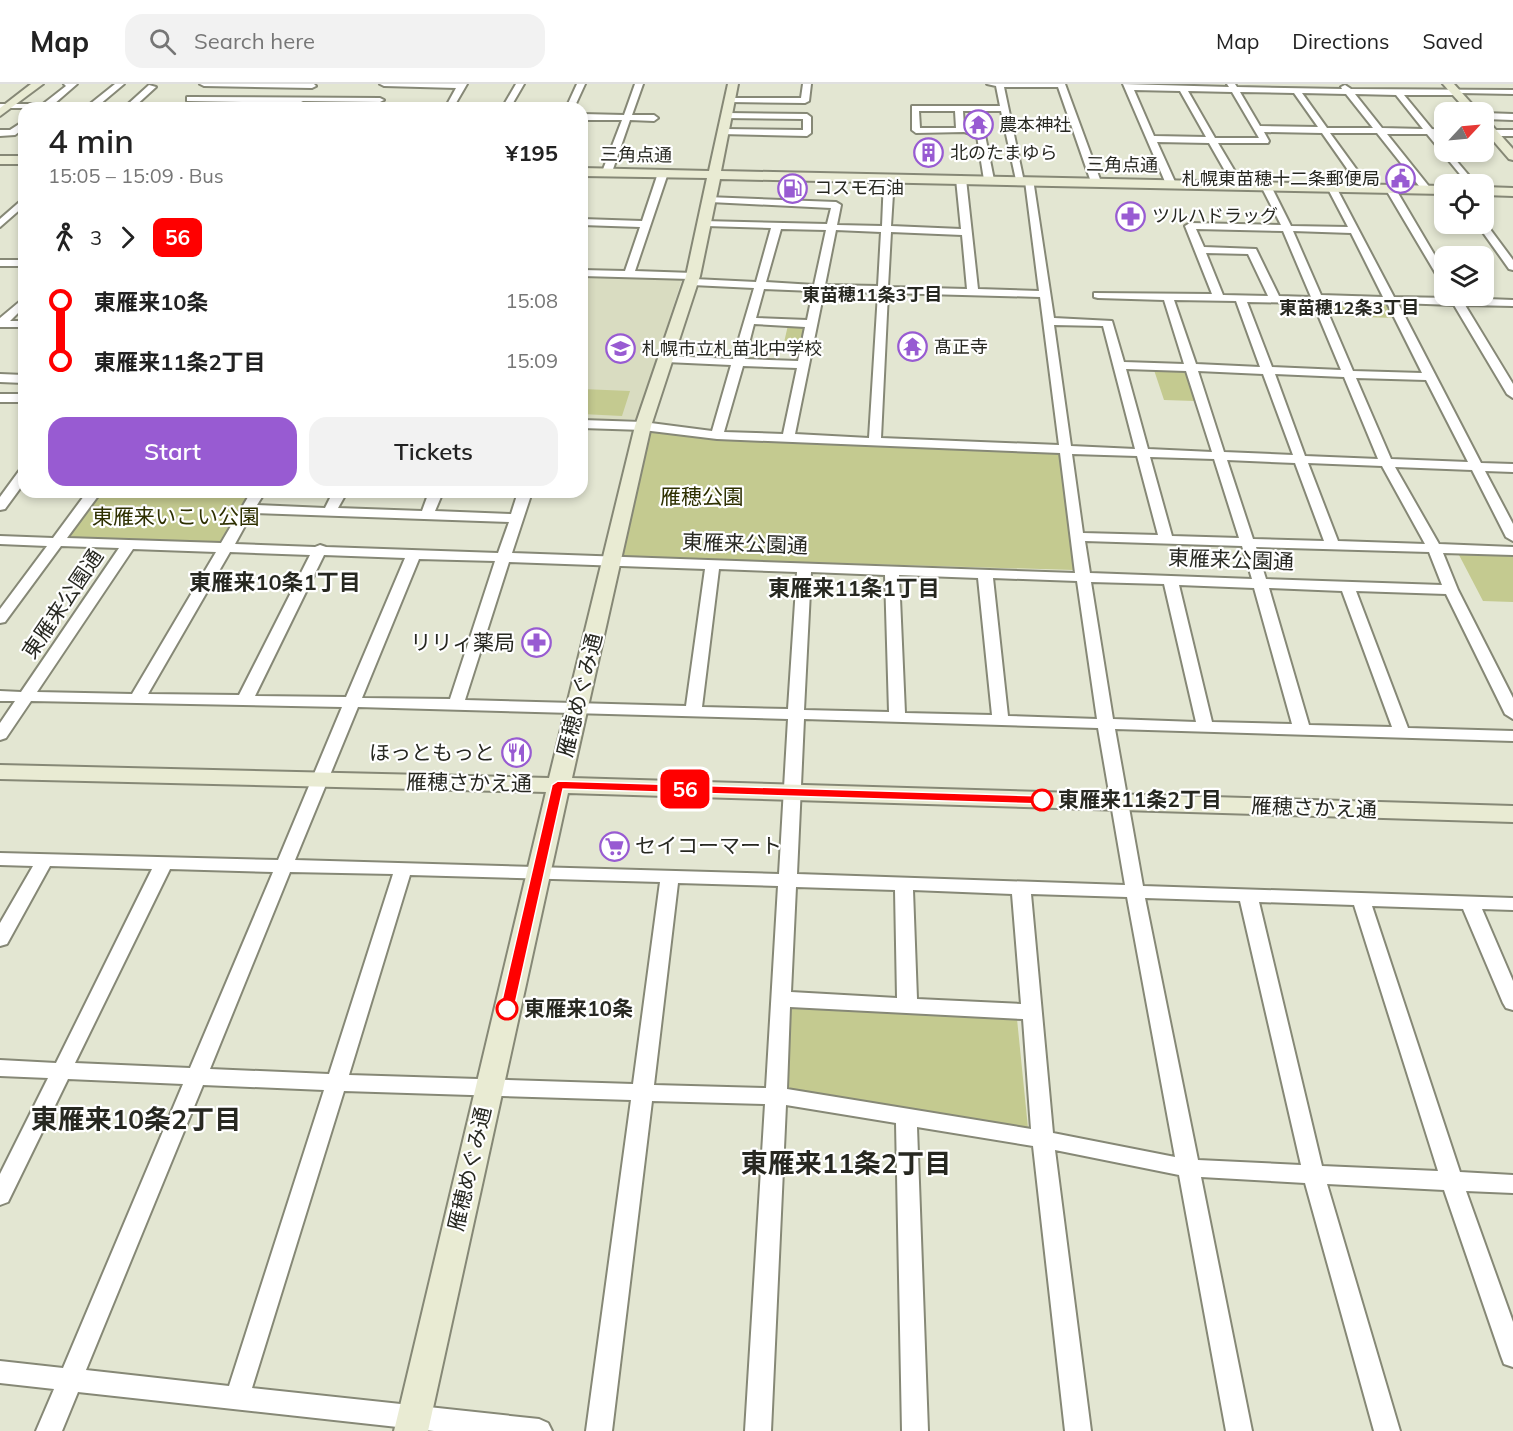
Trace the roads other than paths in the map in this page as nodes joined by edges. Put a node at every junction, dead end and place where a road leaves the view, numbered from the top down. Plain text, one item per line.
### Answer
1 (27, 84) edge
2 (38, 84) edge
3 (68, 84) edge
4 (120, 84) edge
5 (204, 84) edge
6 (384, 84) edge
7 (392, 84) edge
8 (520, 84) edge
9 (581, 84) edge
10 (639, 84) edge
11 (733, 84) edge
12 (807, 84) edge
13 (991, 84) edge
14 (999, 84) edge
15 (1505, 84) edge
16 (313, 85) edge
17 (463, 85) edge
18 (1062, 85) edge
19 (1128, 86) edge
20 (1182, 86) edge
21 (152, 87) dead end
22 (1233, 87) edge
23 (1289, 88) edge
24 (1346, 88) edge
25 (1398, 92) junction
26 (1455, 92) edge
27 (1513, 92) edge
28 (380, 100) joint
29 (730, 100) junction
30 (1513, 101) edge
31 (51, 102) edge
32 (97, 102) edge
33 (135, 102) edge
34 (242, 102) edge
35 (299, 102) edge
36 (325, 102) edge
37 (453, 102) edge
38 (510, 102) edge
39 (573, 102) edge
40 (2, 107) edge
41 (18, 107) edge
42 (959, 108) junction
43 (1005, 109) junction
44 (727, 116) junction
45 (1494, 116) edge
46 (588, 117) edge
47 (627, 117) junction
48 (1513, 117) edge
49 (654, 118) dead end
50 (18, 128) edge
51 (960, 128) junction
52 (1258, 129) junction
53 (1324, 130) junction
54 (1381, 131) junction
55 (1494, 131) edge
56 (723, 132) junction
57 (1429, 132) junction
58 (1434, 132) edge
59 (0, 133) edge
60 (1513, 133) edge
61 (1434, 138) edge
62 (1494, 138) edge
63 (1151, 139) junction
64 (1210, 140) junction
65 (1513, 156) edge
66 (0, 160) edge
67 (18, 160) edge
68 (1454, 162) edge
69 (588, 172) edge
70 (607, 172) junction
71 (663, 173) junction
72 (716, 174) junction
73 (1464, 174) edge
74 (889, 178) junction
75 (962, 179) junction
76 (989, 180) junction
77 (1025, 181) junction
78 (1096, 182) junction
79 (1171, 184) junction
80 (1238, 185) junction
81 (1266, 186) junction
82 (1332, 187) junction
83 (1365, 188) junction
84 (1390, 188) junction
85 (1426, 189) junction
86 (1434, 189) edge
87 (1494, 191) edge
88 (1513, 192) edge
89 (711, 200) junction
90 (18, 207) edge
91 (588, 222) edge
92 (706, 223) junction
93 (0, 224) edge
94 (647, 224) junction
95 (777, 226) junction
96 (832, 228) junction
97 (1287, 228) junction
98 (886, 230) junction
99 (1354, 230) junction
100 (966, 232) junction
101 (1490, 234) edge
102 (1494, 240) junction
103 (1507, 240) dead end
104 (1199, 250) junction
105 (1434, 262) edge
106 (18, 263) edge
107 (1, 264) edge
108 (1513, 267) edge
109 (588, 273) edge
110 (629, 274) junction
111 (693, 279) junction
112 (760, 286) junction
113 (819, 288) junction
114 (883, 290) junction
115 (973, 292) junction
116 (1044, 294) junction
117 (1098, 295) dead end
118 (1168, 297) junction
119 (1219, 298) junction
120 (1240, 298) junction
121 (1275, 299) junction
122 (1315, 299) junction
123 (1434, 299) edge
124 (1390, 300) junction
125 (1494, 301) edge
126 (1513, 303) edge
127 (1461, 306) edge
128 (18, 307) edge
129 (750, 321) junction
130 (1048, 321) junction
131 (0, 324) edge
132 (18, 324) edge
133 (812, 324) junction
134 (666, 359) junction
135 (737, 362) junction
136 (802, 365) junction
137 (1119, 365) junction
138 (1191, 368) junction
139 (1265, 370) junction
140 (1349, 374) junction
141 (18, 376) edge
142 (1430, 376) junction
143 (0, 378) edge
144 (1513, 394) edge
145 (0, 398) edge
146 (18, 398) edge
147 (588, 424) edge
148 (644, 426) junction
149 (717, 435) junction
150 (788, 438) junction
151 (875, 441) junction
152 (1065, 449) junction
153 (1144, 453) junction
154 (1219, 456) junction
155 (1299, 459) junction
156 (1386, 463) junction
157 (1477, 466) junction
158 (1513, 468) edge
159 (18, 482) edge
160 (0, 485) edge
161 (15, 486) junction
162 (90, 498) edge
163 (254, 498) edge
164 (337, 498) edge
165 (434, 498) edge
166 (523, 498) edge
167 (0, 506) edge
168 (248, 509) junction
169 (329, 512) junction
170 (427, 515) junction
171 (516, 518) junction
172 (1077, 537) junction
173 (1513, 537) edge
174 (0, 540) edge
175 (1166, 540) junction
176 (57, 542) junction
177 (1247, 543) junction
178 (129, 544) junction
179 (1333, 546) junction
180 (226, 547) junction
181 (320, 549) junction
182 (1435, 549) junction
183 (1513, 551) edge
184 (414, 553) junction
185 (503, 557) junction
186 (612, 560) junction
187 (713, 564) junction
188 (804, 567) junction
189 (892, 570) junction
190 (985, 573) junction
191 (1083, 576) junction
192 (1170, 579) junction
193 (1260, 582) junction
194 (1347, 585) junction
195 (1451, 590) junction
196 (0, 619) edge
197 (0, 696) edge
198 (26, 697) junction
199 (137, 699) junction
200 (245, 700) junction
201 (350, 704) junction
202 (456, 704) junction
203 (576, 709) junction
204 (693, 713) junction
205 (1513, 714) edge
206 (795, 716) junction
207 (897, 716) junction
208 (1000, 719) junction
209 (1108, 724) junction
210 (1205, 728) junction
211 (1302, 730) junction
212 (1402, 733) junction
213 (0, 735) edge
214 (1513, 736) edge
215 (0, 772) edge
216 (320, 780) junction
217 (558, 785) junction
218 (790, 792) junction
219 (1118, 803) junction
220 (1513, 814) edge
221 (0, 859) edge
222 (45, 860) junction
223 (164, 863) junction
224 (284, 866) junction
225 (402, 870) junction
226 (539, 872) junction
227 (670, 877) junction
228 (787, 880) junction
229 (904, 884) junction
230 (1021, 889) junction
231 (1136, 893) junction
232 (1248, 896) junction
233 (1360, 899) junction
234 (1470, 903) junction
235 (1513, 904) edge
236 (0, 939) edge
237 (782, 999) junction
238 (1513, 1003) edge
239 (907, 1005) junction
240 (1031, 1011) junction
241 (0, 1068) edge
242 (61, 1071) junction
243 (197, 1077) junction
244 (334, 1082) junction
245 (489, 1089) junction
246 (640, 1093) junction
247 (777, 1096) junction
248 (906, 1117) junction
249 (1043, 1139) junction
250 (1187, 1168) junction
251 (1314, 1176) junction
252 (1452, 1182) junction
253 (1513, 1184) edge
254 (0, 1196) edge
255 (1513, 1356) edge
256 (0, 1372) edge
257 (72, 1380) junction
258 (237, 1398) junction
259 (412, 1425) edge
260 (49, 1431) edge
261 (538, 1431) edge
262 (599, 1431) edge
263 (758, 1431) edge
264 (915, 1431) edge
265 (1078, 1431) edge
266 (1239, 1431) edge
267 (1387, 1431) edge

1 - 40 street
2 - 40 street
3 - 31 street
4 - 32 street
5 - 16 street
5 - 34 street
6 - 7 street
7 - 17 street
7 - 28 street
8 - 38 street
9 - 39 street
10 - 47 street
11 - 29 street, 雁穂めぐみ通
12 - 29 street
13 - 14 street
14 - 18 street
14 - 43 street
15 - 27 street
16 - 35 street
17 - 37 street
18 - 78 street
19 - 20 street
19 - 63 street
20 - 22 street
20 - 64 street
21 - 33 street
22 - 23 street
22 - 52 street
23 - 24 street
23 - 53 street
24 - 25 street
24 - 54 street
25 - 26 street
25 - 57 street
26 - 27 street
26 - 30 street
28 - 36 street
29 - 44 street, 雁穂めぐみ通
40 - 41 street
42 - 43 street
42 - 51 street
42 - 51 street
43 - 77 street
44 - 56 street, 雁穂めぐみ通
44 - 56 street
45 - 48 street
46 - 47 street
47 - 49 street
47 - 70 street
50 - 59 street
51 - 76 street
52 - 53 street
52 - 64 street
53 - 54 street
53 - 83 street
54 - 57 street
54 - 85 street
55 - 60 street
56 - 72 street, 雁穂めぐみ通
57 - 58 street
57 - 61 street
62 - 65 street
63 - 64 street
63 - 79 street
64 - 80 street
66 - 67 street
68 - 73 street
69 - 70 street, 三角点通
70 - 71 street, 三角点通
71 - 72 street, 三角点通
71 - 94 street
72 - 74 street, 三角点通
72 - 89 street, 雁穂めぐみ通
74 - 75 street, 三角点通
74 - 98 street
75 - 76 street, 三角点通
75 - 100 street
76 - 77 street, 三角点通
77 - 78 street, 三角点通
77 - 116 street
78 - 79 street, 三角点通
79 - 80 street, 三角点通
80 - 81 street, 三角点通
81 - 82 street, 三角点通
81 - 97 street
82 - 83 street, 三角点通
82 - 99 street
83 - 84 street, 三角点通
84 - 85 street, 三角点通
84 - 105 street
85 - 86 street, 三角点通
87 - 88 street
89 - 92 street, 雁穂めぐみ通
89 - 96 street
90 - 93 street
91 - 94 street
92 - 95 street
92 - 111 street, 雁穂めぐみ通
94 - 110 street
95 - 96 street
95 - 112 street
96 - 98 street
96 - 113 street
97 - 99 street
97 - 104 street
97 - 122 street
98 - 100 street
98 - 114 street
99 - 124 street
100 - 115 street
101 - 102 street
102 - 103 street
102 - 108 street
104 - 119 street
104 - 121 street
106 - 107 street
109 - 110 street
110 - 111 street
111 - 112 street
111 - 134 street, 雁穂めぐみ通
112 - 113 street
112 - 129 street
113 - 114 street
113 - 133 street
114 - 115 street
114 - 151 street
115 - 116 street
116 - 130 street
117 - 118 street
118 - 119 street
118 - 138 street
119 - 120 street
120 - 121 street
120 - 139 street
121 - 122 street
122 - 124 street
122 - 140 street
123 - 124 street
124 - 142 street
125 - 126 street
127 - 144 street
128 - 131 street
129 - 133 street
129 - 135 street
130 - 137 street
130 - 152 street
131 - 132 street
133 - 136 street
134 - 135 street
134 - 148 street, 雁穂めぐみ通
135 - 136 street
135 - 149 street
136 - 150 street
137 - 138 street
137 - 153 street
138 - 139 street
138 - 154 street
139 - 140 street
139 - 155 street
140 - 142 street
140 - 156 street
141 - 143 street
142 - 157 street
145 - 146 street
147 - 148 street
148 - 149 street
148 - 186 street, 雁穂めぐみ通
149 - 150 street
150 - 151 street
151 - 152 street
152 - 153 street
152 - 172 street
153 - 154 street
153 - 175 street
154 - 155 street
154 - 177 street
155 - 156 street
155 - 179 street
156 - 157 street
156 - 182 street
157 - 158 street
157 - 173 street
159 - 161 street
160 - 161 street
161 - 167 street
162 - 176 street
163 - 168 street
164 - 169 street
165 - 170 street
166 - 171 street
168 - 169 street
168 - 180 street
169 - 170 street
170 - 171 street
171 - 185 street
172 - 175 street
172 - 191 street
174 - 176 street
175 - 177 street
176 - 178 street
176 - 196 street
177 - 179 street
177 - 193 street
178 - 180 street, 東雁来公園通
178 - 198 street, 東雁来公園通
179 - 182 street
180 - 181 street, 東雁来公園通
180 - 199 street
181 - 184 street, 東雁来公園通
181 - 200 street
182 - 183 street
182 - 195 street
184 - 185 street, 東雁来公園通
184 - 201 street
185 - 186 street, 東雁来公園通
185 - 202 street
186 - 187 street, 東雁来公園通
186 - 203 street, 雁穂めぐみ通
187 - 188 street, 東雁来公園通
187 - 204 street
188 - 189 street, 東雁来公園通
188 - 206 street
189 - 190 street, 東雁来公園通
189 - 207 street
190 - 191 street, 東雁来公園通
190 - 208 street
191 - 192 street, 東雁来公園通
191 - 209 street
192 - 193 street, 東雁来公園通
192 - 210 street
193 - 194 street, 東雁来公園通
193 - 211 street
194 - 195 street, 東雁来公園通
194 - 212 street
195 - 205 street
197 - 198 street
198 - 199 street
198 - 213 street, 東雁来公園通
199 - 200 street
200 - 201 street
201 - 202 street
201 - 216 street
202 - 203 street
203 - 204 street
203 - 217 street, 雁穂めぐみ通
204 - 206 street
206 - 207 street
206 - 218 street
207 - 208 street
208 - 209 street
209 - 210 street
209 - 219 street
210 - 211 street
211 - 212 street
212 - 214 street
215 - 216 street, 雁穂さかえ通
216 - 217 street, 雁穂さかえ通
216 - 224 street
217 - 218 street, 雁穂さかえ通
217 - 226 street, 雁穂めぐみ通
218 - 219 street, 雁穂さかえ通
218 - 228 street
219 - 220 street, 雁穂さかえ通
219 - 231 street
221 - 222 street
222 - 223 street
222 - 236 street
223 - 224 street
223 - 242 street
224 - 225 street
224 - 243 street
225 - 226 street
225 - 244 street
226 - 227 street
226 - 245 street, 雁穂めぐみ通
227 - 228 street
227 - 246 street
228 - 229 street
228 - 237 street
229 - 230 street
229 - 239 street
230 - 231 street
230 - 240 street
231 - 232 street
231 - 250 street
232 - 233 street
232 - 251 street
233 - 234 street
233 - 252 street
234 - 235 street
234 - 238 street
237 - 239 street
237 - 247 street
239 - 240 street
240 - 249 street
241 - 242 street
242 - 243 street
242 - 254 street
243 - 244 street
243 - 257 street
244 - 245 street
244 - 258 street
245 - 246 street
245 - 259 street, 雁穂めぐみ通
246 - 247 street
246 - 262 street
247 - 248 street
247 - 263 street
248 - 249 street
248 - 264 street
249 - 250 street
249 - 265 street
250 - 251 street
250 - 266 street
251 - 252 street
251 - 267 street
252 - 253 street
252 - 255 street
256 - 257 street
257 - 258 street
257 - 260 street
258 - 259 street
259 - 261 street

